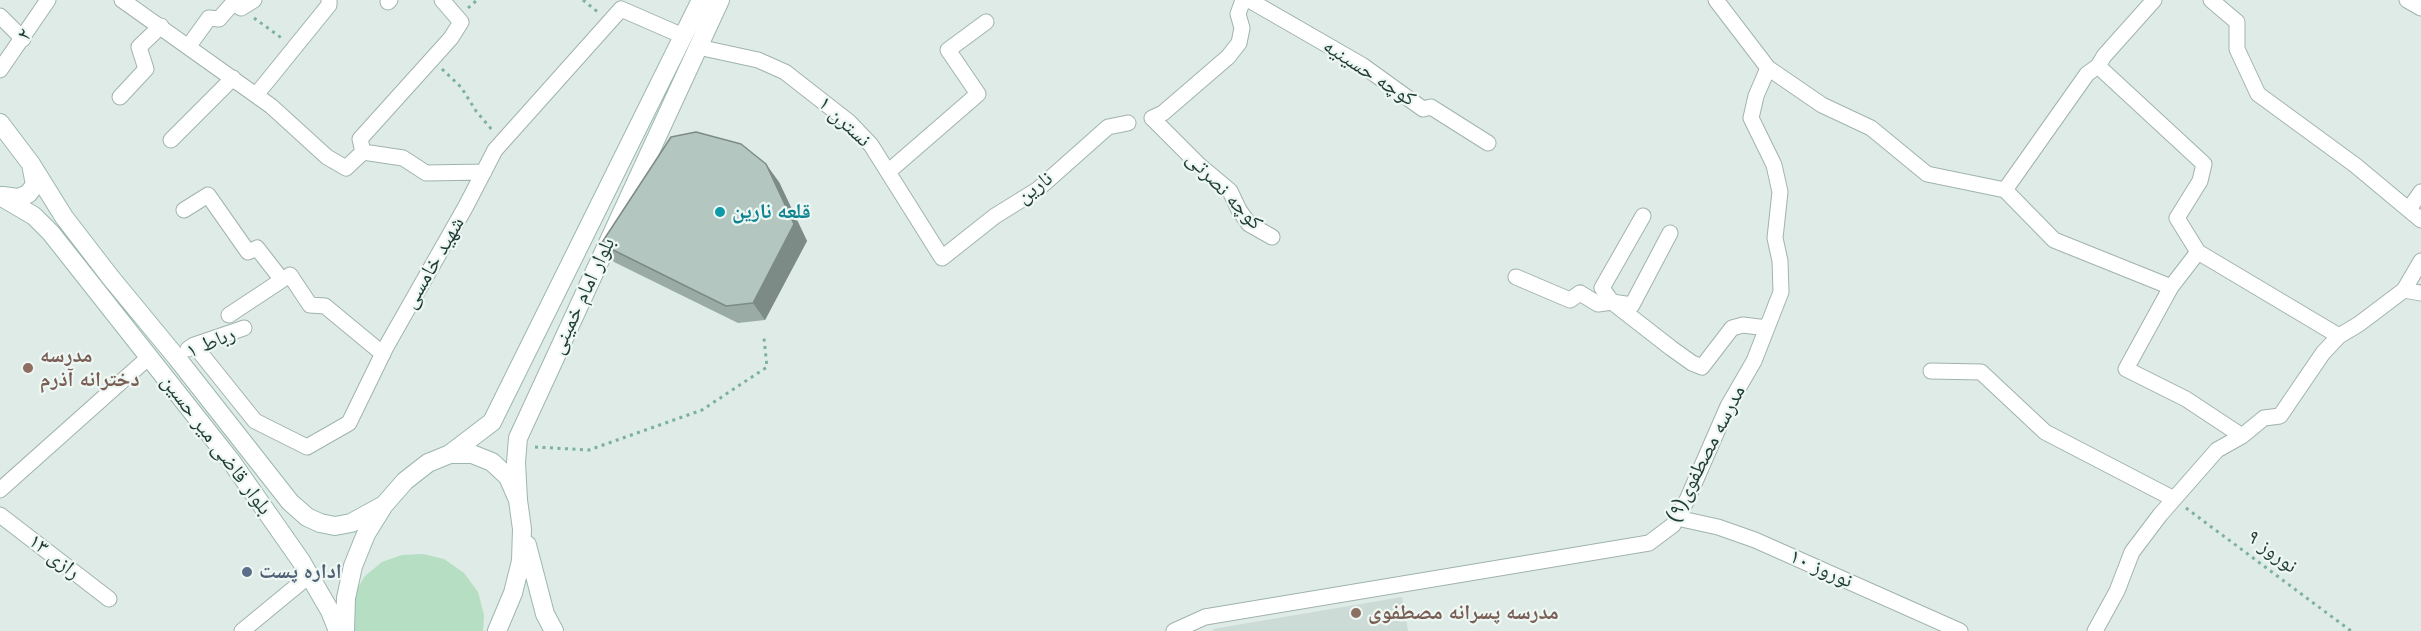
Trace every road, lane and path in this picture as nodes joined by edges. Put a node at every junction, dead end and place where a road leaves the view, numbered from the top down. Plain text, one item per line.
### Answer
1 (48, 0) edge
2 (122, 0) edge
3 (254, 0) edge
4 (329, 0) edge
5 (442, 0) edge
6 (702, 0) edge
7 (720, 0) edge
8 (1243, 0) edge
9 (1249, 0) edge
10 (1716, 0) edge
11 (2154, 0) edge
12 (2211, 0) edge
13 (2407, 0) edge
14 (233, 3) junction
15 (2421, 8) edge
16 (0, 16) edge
17 (986, 22) dead end
18 (160, 26) junction
19 (683, 36) junction
20 (23, 39) junction
21 (188, 47) junction
22 (295, 47) junction
23 (698, 47) junction
24 (432, 60) junction
25 (2098, 66) junction
26 (1768, 68) junction
27 (0, 70) edge
28 (233, 78) junction
29 (256, 95) junction
30 (120, 97) dead end
31 (0, 123) edge
32 (1128, 123) dead end
33 (171, 140) dead end
34 (502, 142) junction
35 (1488, 143) dead end
36 (363, 152) junction
37 (30, 164) junction
38 (484, 172) junction
39 (888, 172) junction
40 (2005, 190) junction
41 (2421, 192) edge
42 (0, 196) edge
43 (2409, 209) junction
44 (184, 210) dead end
45 (1643, 216) dead end
46 (2421, 220) edge
47 (1670, 233) dead end
48 (1272, 237) dead end
49 (2198, 252) junction
50 (942, 258) joint
51 (2421, 261) edge
52 (1516, 277) dead end
53 (282, 280) junction
54 (2171, 287) junction
55 (2404, 290) junction
56 (2421, 292) edge
57 (1612, 302) junction
58 (229, 315) dead end
59 (244, 328) dead end
60 (1767, 328) junction
61 (2339, 336) junction
62 (764, 338) dead end
63 (194, 345) junction
64 (382, 354) junction
65 (150, 357) junction
66 (177, 358) junction
67 (1931, 371) dead end
68 (2242, 436) junction
69 (518, 448) junction
70 (450, 454) junction
71 (0, 490) edge
72 (2174, 499) junction
73 (518, 500) junction
74 (384, 505) junction
75 (0, 515) edge
76 (1677, 518) junction
77 (522, 529) junction
78 (310, 575) junction
79 (109, 599) dead end
80 (242, 631) edge
81 (338, 631) edge
82 (345, 631) edge
83 (497, 631) edge
84 (554, 631) edge
85 (1174, 631) edge
86 (1960, 631) edge
87 (2095, 631) edge
88 (2350, 631) edge

1 - 20 street, ۲
2 - 18 street
3 - 14 street
4 - 22 street
5 - 24 street
6 - 19 main road, بلوار امام خمینی
7 - 23 main road, بلوار امام خمینی
8 - 48 street, کوچه نصرتی
9 - 35 street, کوچه حسینیه
10 - 26 street
11 - 25 street
12 - 43 street
13 - 15 street
14 - 21 street
14 - 22 path
16 - 20 street
17 - 39 street
18 - 21 street
18 - 30 street
19 - 34 street, شهید خامسی
19 - 70 main road, بلوار امام خمینی
20 - 27 street, ۲
21 - 28 street
22 - 29 street
23 - 39 street, نسترن ۱
23 - 69 main road, بلوار امام خمینی
24 - 34 path
24 - 36 street
25 - 40 street
25 - 49 street
26 - 40 street
26 - 60 street, مدرسه مصطفوی(۹)
28 - 29 street
28 - 33 street
29 - 36 street
31 - 37 main road, بلوار قاضی میر حسین
32 - 50 street, نارین
34 - 38 street, شهید خامسی
36 - 38 street
37 - 42 main road
37 - 66 main road, بلوار قاضی میر حسین
38 - 64 street, شهید خامسی
39 - 50 street, نسترن ۱
40 - 54 street
41 - 43 street
42 - 65 main road, بلوار قاضی میر حسین
43 - 46 street
44 - 53 street
45 - 57 street
47 - 57 street
49 - 54 street
49 - 61 street
51 - 55 street
52 - 57 street
53 - 58 street
53 - 64 street
54 - 68 street
55 - 56 street
55 - 61 street
57 - 60 street
59 - 63 street, رباط ۱
60 - 76 street, مدرسه مصطفوی(۹)
61 - 68 street
62 - 69 path
63 - 64 street, شهید خامسی
63 - 66 street, رباط ۱
65 - 71 street
65 - 78 main road, بلوار قاضی میر حسین
66 - 74 main road, بلوار قاضی میر حسین
67 - 72 street
68 - 72 street
69 - 73 main road, بلوار امام خمینی
70 - 73 main road
70 - 74 main road, بلوار امام خمینی
72 - 87 street
72 - 88 path, نوروز ۹
73 - 77 main road
74 - 82 main road
75 - 79 street, رازی ۱۳
76 - 85 street, مدرسه مصطفوی(۹)
76 - 86 street, نوروز ۱۰
77 - 83 main road
77 - 84 main road
78 - 80 street
78 - 81 main road, بلوار قاضی میر حسین

